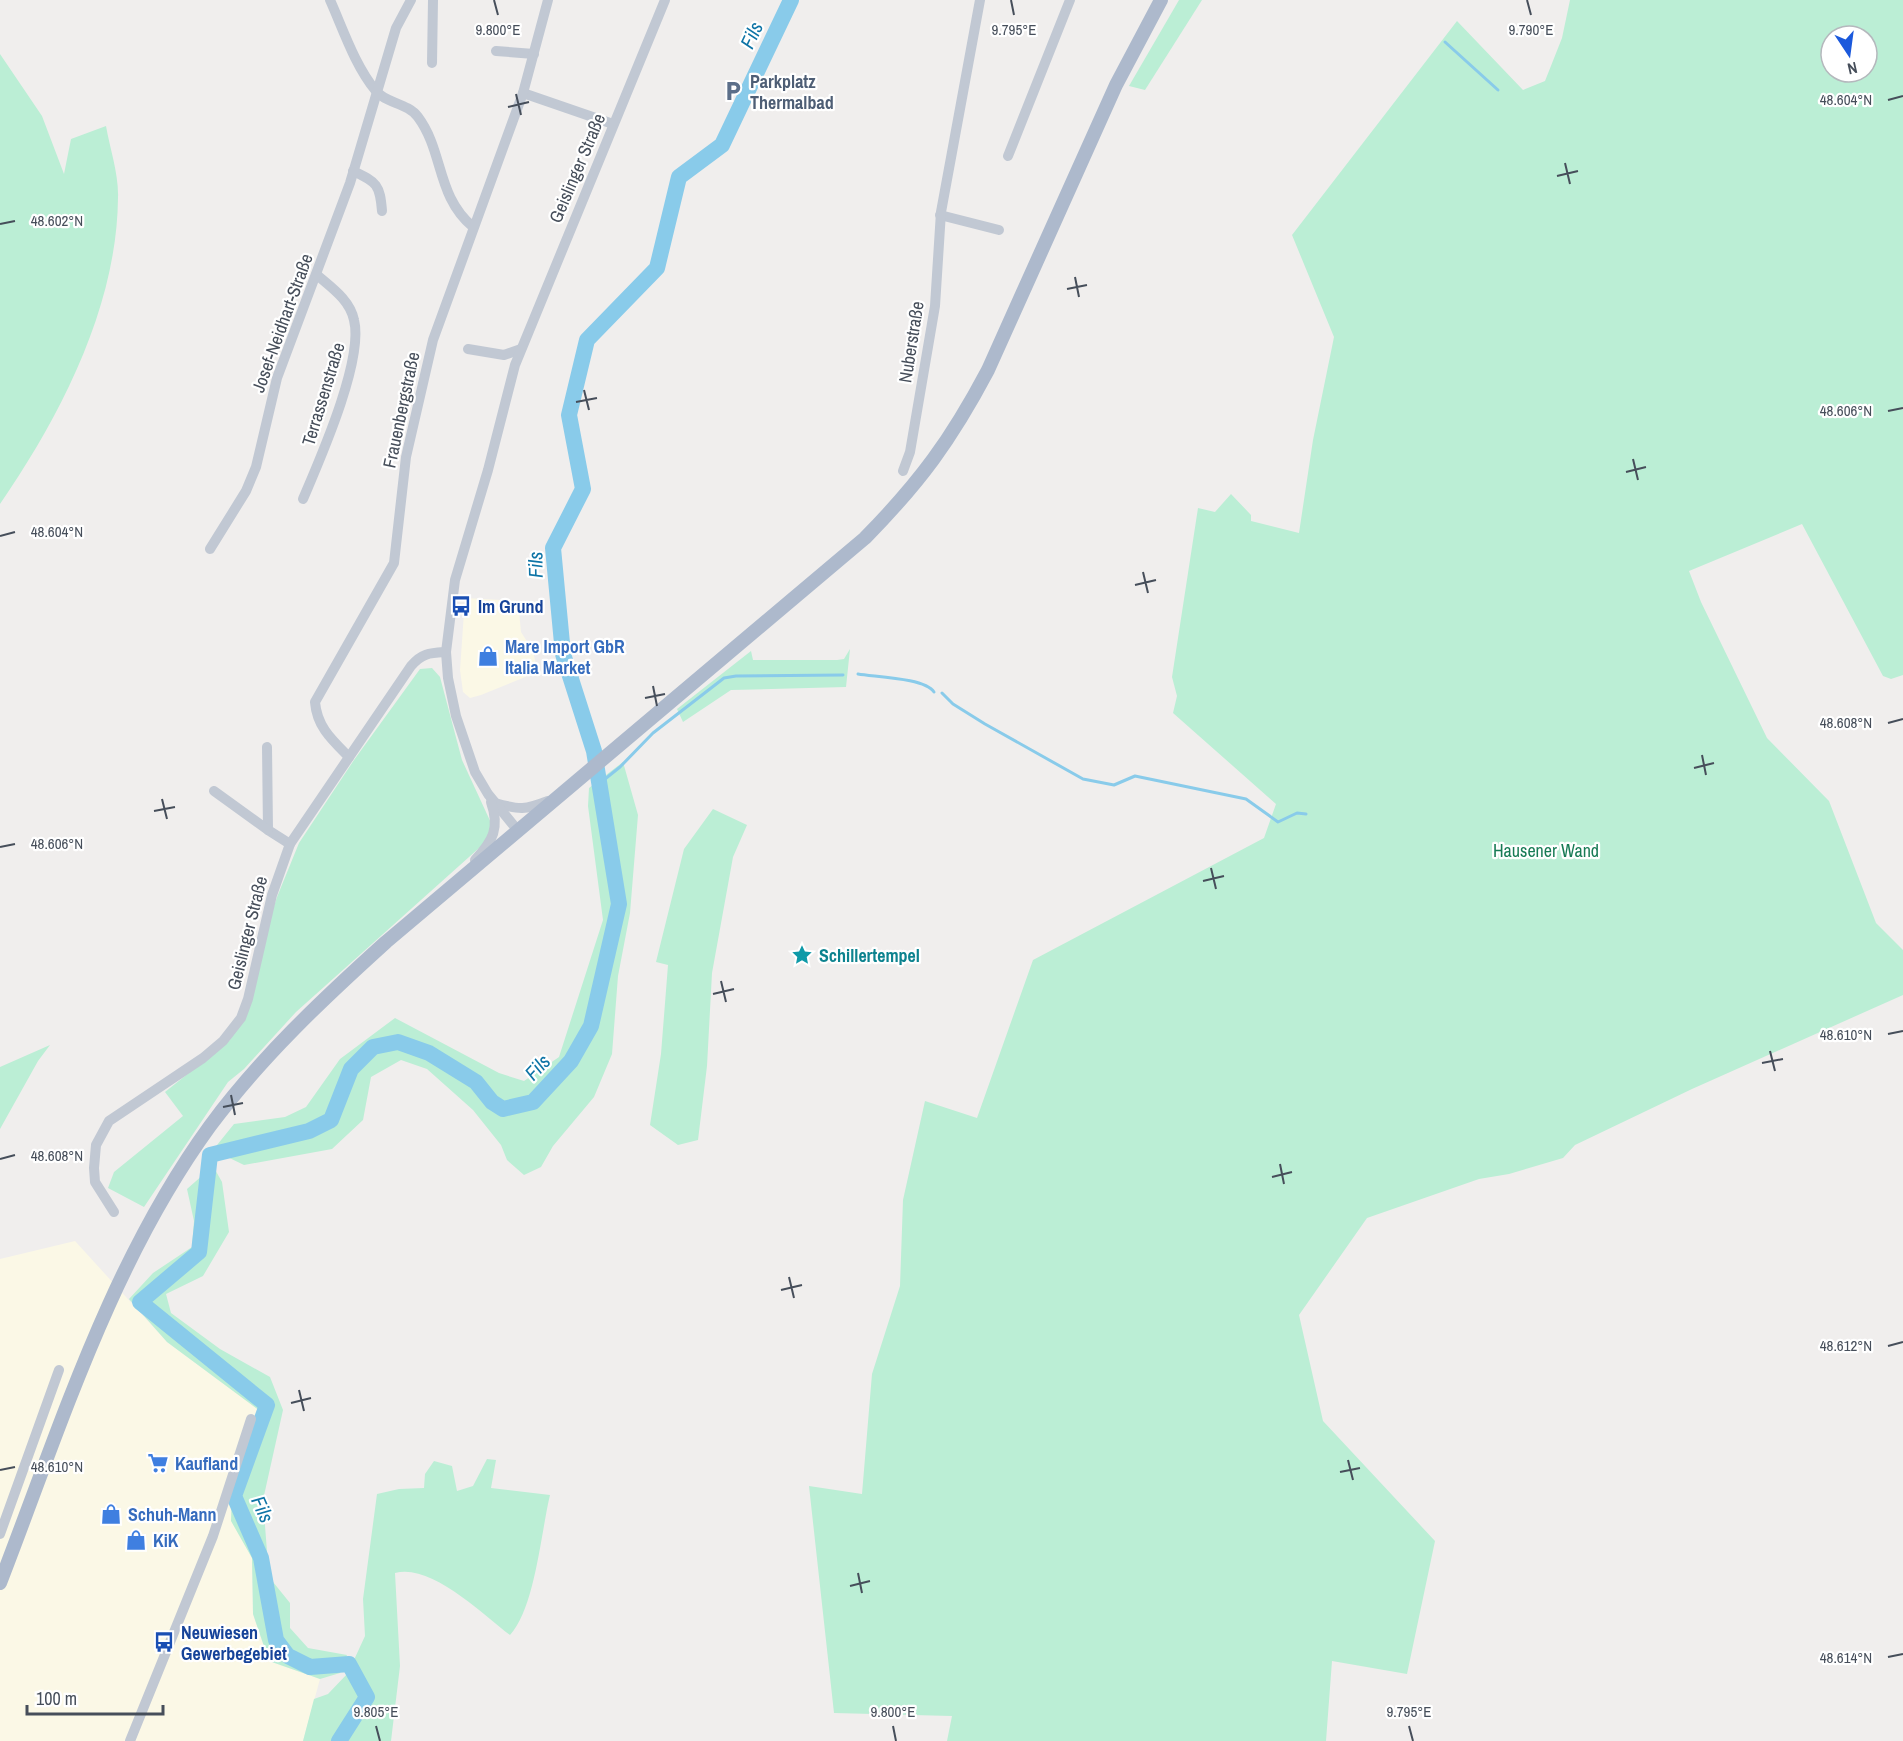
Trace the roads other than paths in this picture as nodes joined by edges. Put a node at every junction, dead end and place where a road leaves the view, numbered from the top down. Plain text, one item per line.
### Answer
1 (330, 0) edge
2 (411, 0) edge
3 (433, 0) edge
4 (548, 0) edge
5 (665, 0) edge
6 (980, 0) edge
7 (1070, 0) edge
8 (1161, 0) edge
9 (496, 51) dead end
10 (534, 54) junction
11 (432, 63) dead end
12 (377, 92) junction
13 (523, 93) junction
14 (613, 124) junction
15 (1008, 156) dead end
16 (353, 171) junction
17 (382, 211) dead end
18 (940, 216) junction
19 (472, 227) junction
20 (999, 230) dead end
21 (317, 275) junction
22 (468, 349) dead end
23 (521, 349) junction
24 (903, 471) dead end
25 (303, 499) dead end
26 (210, 549) dead end
27 (446, 652) junction
28 (267, 747) dead end
29 (349, 757) junction
30 (214, 791) dead end
31 (488, 794) junction
32 (563, 796) junction
33 (495, 803) junction
34 (268, 830) junction
35 (519, 831) junction
36 (290, 844) junction
37 (445, 892) junction
38 (114, 1212) dead end
39 (59, 1370) dead end
40 (251, 1419) dead end
41 (0, 1534) edge
42 (0, 1583) edge
43 (130, 1741) edge

1 - 12 street
2 - 12 street, Josef-Neidhart-Straße
3 - 11 street
4 - 10 street, Frauenbergstraße
5 - 14 street, Geislinger Straße
6 - 18 street, Nuberstraße
7 - 15 street
8 - 32 main road
9 - 10 street
10 - 13 street, Frauenbergstraße
12 - 16 street, Josef-Neidhart-Straße
12 - 19 street
13 - 14 street
13 - 19 street, Frauenbergstraße
14 - 23 street, Geislinger Straße
16 - 17 street
16 - 21 street, Josef-Neidhart-Straße
18 - 20 street
18 - 24 street, Nuberstraße
19 - 29 street, Frauenbergstraße
21 - 25 street, Terrassenstraße
21 - 26 street, Josef-Neidhart-Straße
22 - 23 street
23 - 27 street, Geislinger Straße
27 - 29 street, Geislinger Straße
27 - 31 street, Geislinger Straße
28 - 34 street
29 - 36 street, Geislinger Straße
30 - 34 street
31 - 33 street, Geislinger Straße
31 - 37 street, Geislinger Straße
32 - 33 street
32 - 35 main road
33 - 35 street, Geislinger Straße
34 - 36 street
35 - 37 main road
36 - 38 street, Geislinger Straße
37 - 42 main road
39 - 41 street
40 - 43 street

